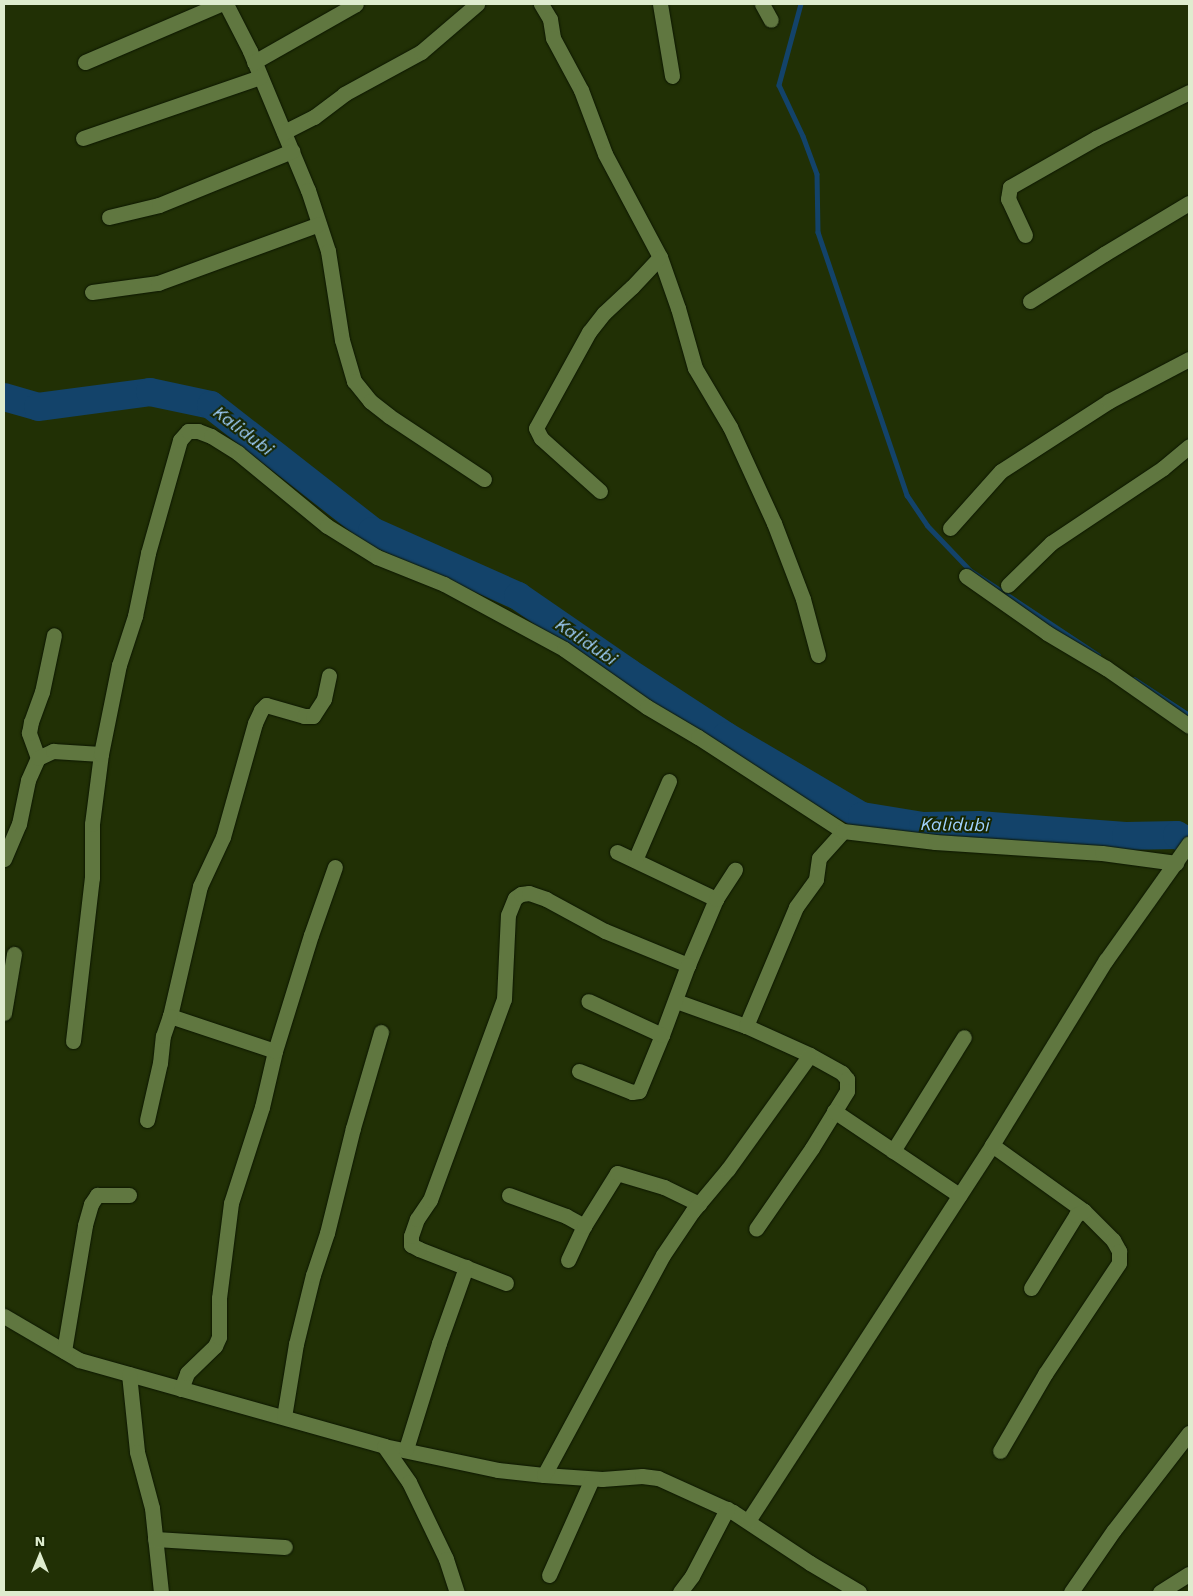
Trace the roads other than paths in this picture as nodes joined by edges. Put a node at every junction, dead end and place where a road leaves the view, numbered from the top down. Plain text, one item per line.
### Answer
1 (220, 4) edge
2 (226, 4) edge
3 (356, 4) edge
4 (477, 4) edge
5 (542, 4) edge
6 (660, 4) edge
7 (762, 4) edge
8 (770, 20) dead end
9 (85, 62) dead end
10 (254, 62) junction
11 (260, 76) junction
12 (672, 76) dead end
13 (1189, 92) edge
14 (284, 132) junction
15 (82, 138) dead end
16 (292, 150) junction
17 (1189, 203) edge
18 (109, 217) dead end
19 (319, 224) junction
20 (1024, 235) dead end
21 (660, 256) junction
22 (92, 292) dead end
23 (1030, 302) dead end
24 (1189, 359) edge
25 (1189, 446) edge
26 (484, 479) dead end
27 (600, 491) dead end
28 (950, 528) dead end
29 (966, 576) dead end
30 (1008, 585) dead end
31 (54, 636) dead end
32 (818, 655) dead end
33 (329, 676) dead end
34 (1189, 726) edge
35 (101, 754) junction
36 (38, 758) junction
37 (668, 781) dead end
38 (10, 829) edge
39 (843, 831) junction
40 (617, 852) dead end
41 (1183, 853) edge
42 (4, 859) edge
43 (635, 860) junction
44 (334, 867) dead end
45 (734, 870) dead end
46 (716, 899) junction
47 (14, 954) dead end
48 (688, 964) junction
49 (588, 1001) dead end
50 (676, 1001) junction
51 (4, 1013) edge
52 (170, 1016) junction
53 (746, 1026) junction
54 (381, 1032) dead end
55 (662, 1034) junction
56 (964, 1037) dead end
57 (72, 1042) dead end
58 (275, 1051) junction
59 (810, 1055) junction
60 (579, 1071) dead end
61 (834, 1111) junction
62 (146, 1120) dead end
63 (992, 1145) junction
64 (893, 1151) junction
65 (128, 1195) dead end
66 (508, 1196) dead end
67 (959, 1196) junction
68 (699, 1204) junction
69 (1084, 1211) junction
70 (584, 1226) junction
71 (756, 1229) dead end
72 (568, 1260) dead end
73 (466, 1267) junction
74 (506, 1283) dead end
75 (1031, 1288) dead end
76 (4, 1316) edge
77 (64, 1351) junction
78 (129, 1374) junction
79 (181, 1389) junction
80 (284, 1417) junction
81 (1189, 1433) edge
82 (384, 1446) junction
83 (406, 1450) junction
84 (1000, 1451) dead end
85 (544, 1475) junction
86 (592, 1478) junction
87 (727, 1509) junction
88 (748, 1521) junction
89 (155, 1539) junction
90 (285, 1547) dead end
91 (1189, 1574) edge
92 (549, 1575) dead end
93 (161, 1592) edge
94 (458, 1592) edge
95 (680, 1592) edge
96 (859, 1592) edge
97 (1071, 1592) edge
98 (1160, 1592) edge

1 - 9 street
2 - 10 street
3 - 10 street
4 - 14 street
5 - 21 street
6 - 12 street
7 - 8 street
10 - 11 street
11 - 14 street
11 - 15 street
13 - 20 street
14 - 16 street
16 - 18 street
16 - 19 street
17 - 23 street
19 - 22 street
19 - 26 street
21 - 27 street
21 - 32 street
24 - 28 street
25 - 30 street
29 - 34 street
31 - 36 street
33 - 52 street
35 - 36 street
35 - 39 street
35 - 57 street
36 - 38 street
37 - 43 street
38 - 42 street
39 - 41 street
39 - 53 street
40 - 43 street
41 - 63 street
43 - 46 street
44 - 58 street
45 - 46 street
46 - 48 street
47 - 51 street
48 - 50 street
48 - 73 street
49 - 55 street
50 - 53 street
50 - 55 street
52 - 58 street
52 - 62 street
53 - 59 street
54 - 80 street
55 - 60 street
56 - 64 street
58 - 79 street
59 - 61 street
59 - 68 street
61 - 64 street
61 - 71 street
63 - 67 street
63 - 69 street
64 - 67 street
65 - 77 street
66 - 70 street
67 - 88 street
68 - 70 street
68 - 85 street
69 - 75 street
69 - 84 street
70 - 72 street
73 - 74 street
73 - 83 street
76 - 77 street
77 - 78 street
78 - 79 street
78 - 89 street
79 - 80 street
80 - 82 street
81 - 97 street
82 - 83 street
82 - 94 street
83 - 85 street
85 - 86 street
86 - 87 street
86 - 92 street
87 - 88 street
87 - 95 street
88 - 96 street
89 - 90 street
89 - 93 street
91 - 98 street

